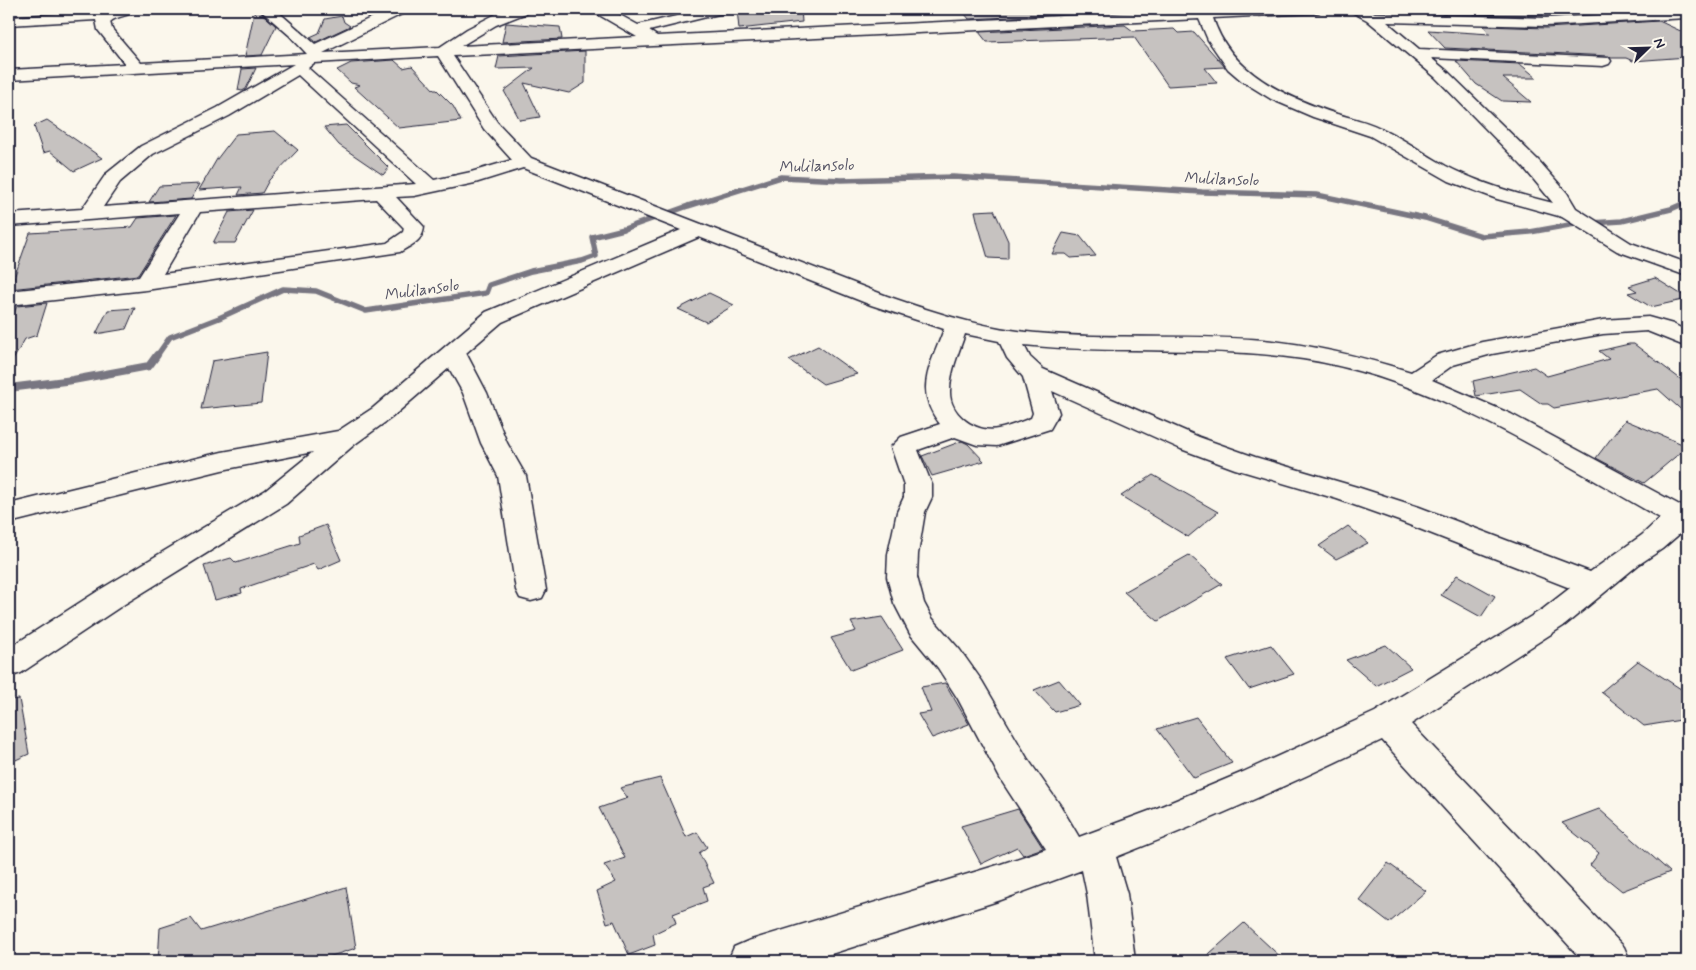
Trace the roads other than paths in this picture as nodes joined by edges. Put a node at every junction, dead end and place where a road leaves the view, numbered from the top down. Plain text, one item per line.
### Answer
1 (129, 9) edge
2 (266, 9) edge
3 (401, 9) edge
4 (524, 9) edge
5 (599, 9) edge
6 (722, 9) edge
7 (1314, 9) edge
8 (1234, 10) edge
9 (1149, 12) edge
10 (1365, 13) edge
11 (1204, 14) junction
12 (1687, 14) edge
13 (109, 15) junction
14 (902, 16) dead end
15 (9, 21) edge
16 (912, 29) junction
17 (637, 30) junction
18 (656, 41) junction
19 (619, 42) junction
20 (443, 52) junction
21 (1417, 53) junction
22 (310, 60) junction
23 (1603, 61) dead end
24 (136, 68) junction
25 (9, 75) edge
26 (524, 162) junction
27 (430, 187) junction
28 (380, 192) junction
29 (194, 206) junction
30 (88, 214) junction
31 (1577, 219) junction
32 (9, 220) edge
33 (697, 230) junction
34 (1687, 270) edge
35 (146, 283) junction
36 (9, 298) edge
37 (957, 325) junction
38 (1009, 337) junction
39 (1687, 340) edge
40 (453, 352) junction
41 (1034, 374) junction
42 (1414, 381) junction
43 (958, 427) junction
44 (346, 438) junction
45 (9, 513) edge
46 (1684, 519) edge
47 (1593, 586) junction
48 (531, 590) dead end
49 (9, 664) edge
50 (1387, 722) junction
51 (1083, 853) junction
52 (748, 961) edge
53 (1115, 961) edge
54 (1610, 961) edge

1 - 13 street
2 - 22 street
3 - 22 street
4 - 20 street
5 - 17 street
6 - 17 street
7 - 8 street
8 - 11 street
9 - 11 street
9 - 16 street
10 - 12 street
10 - 21 street
11 - 31 street
13 - 15 street
13 - 24 street
14 - 16 street
16 - 18 street
17 - 18 street
17 - 19 street
18 - 19 street
19 - 20 street
20 - 22 street
20 - 26 street
21 - 23 street
21 - 31 street
22 - 24 street
22 - 27 street
22 - 30 street
24 - 25 street
26 - 27 street
26 - 33 street
27 - 28 street
28 - 29 street
28 - 35 street
29 - 30 street
29 - 35 street
30 - 32 street
31 - 34 street
33 - 37 street
33 - 40 street
35 - 36 street
37 - 38 street
37 - 43 street
38 - 41 street
38 - 42 street
39 - 42 street
40 - 44 street
40 - 48 street
41 - 43 street
41 - 47 street
42 - 46 street
43 - 51 street
44 - 45 street
44 - 49 street
46 - 47 street
47 - 50 street
50 - 51 street
50 - 54 street
51 - 52 street
51 - 53 street

